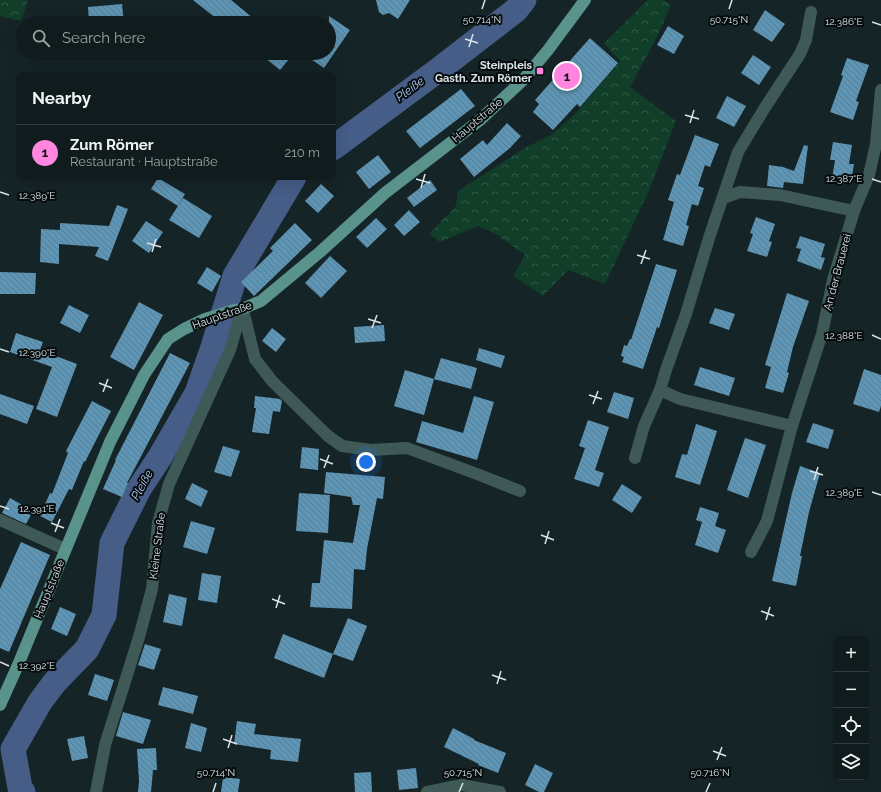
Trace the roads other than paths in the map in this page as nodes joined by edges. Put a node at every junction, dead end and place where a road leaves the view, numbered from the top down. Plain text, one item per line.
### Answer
1 (585, 0) edge
2 (811, 12) dead end
3 (881, 90) edge
4 (723, 198) junction
5 (854, 211) junction
6 (238, 309) junction
7 (660, 390) junction
8 (792, 426) junction
9 (635, 458) dead end
10 (520, 491) dead end
11 (0, 520) edge
12 (65, 549) junction
13 (751, 552) dead end
14 (0, 705) edge
15 (96, 792) edge
16 (427, 792) edge
17 (500, 792) edge

1 - 6 main road, Hauptstraße
2 - 4 street
3 - 5 street, An der Brauerei
4 - 5 street
4 - 7 street
5 - 8 street, An der Brauerei
6 - 10 street
6 - 12 main road, Hauptstraße
6 - 15 street, Kleine Straße
7 - 8 street
7 - 9 street
8 - 13 street, An der Brauerei
11 - 12 street
12 - 14 main road, Hauptstraße
16 - 17 street

